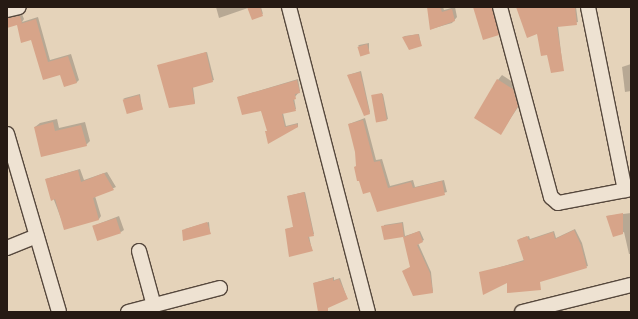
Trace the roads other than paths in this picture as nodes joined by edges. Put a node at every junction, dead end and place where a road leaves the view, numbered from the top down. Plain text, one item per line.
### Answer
1 (19, 7) edge
2 (289, 7) edge
3 (500, 7) edge
4 (588, 7) edge
5 (7, 10) edge
6 (7, 134) edge
7 (628, 189) edge
8 (37, 236) junction
9 (7, 248) edge
10 (140, 251) dead end
11 (631, 286) edge
12 (220, 288) dead end
13 (154, 306) junction
14 (59, 312) edge
15 (128, 312) edge
16 (368, 312) edge
17 (522, 312) edge

1 - 5 street
2 - 16 street
3 - 7 street
4 - 7 street
6 - 8 street
8 - 9 street
8 - 14 street
10 - 13 street
11 - 17 street
12 - 13 street
13 - 15 street

